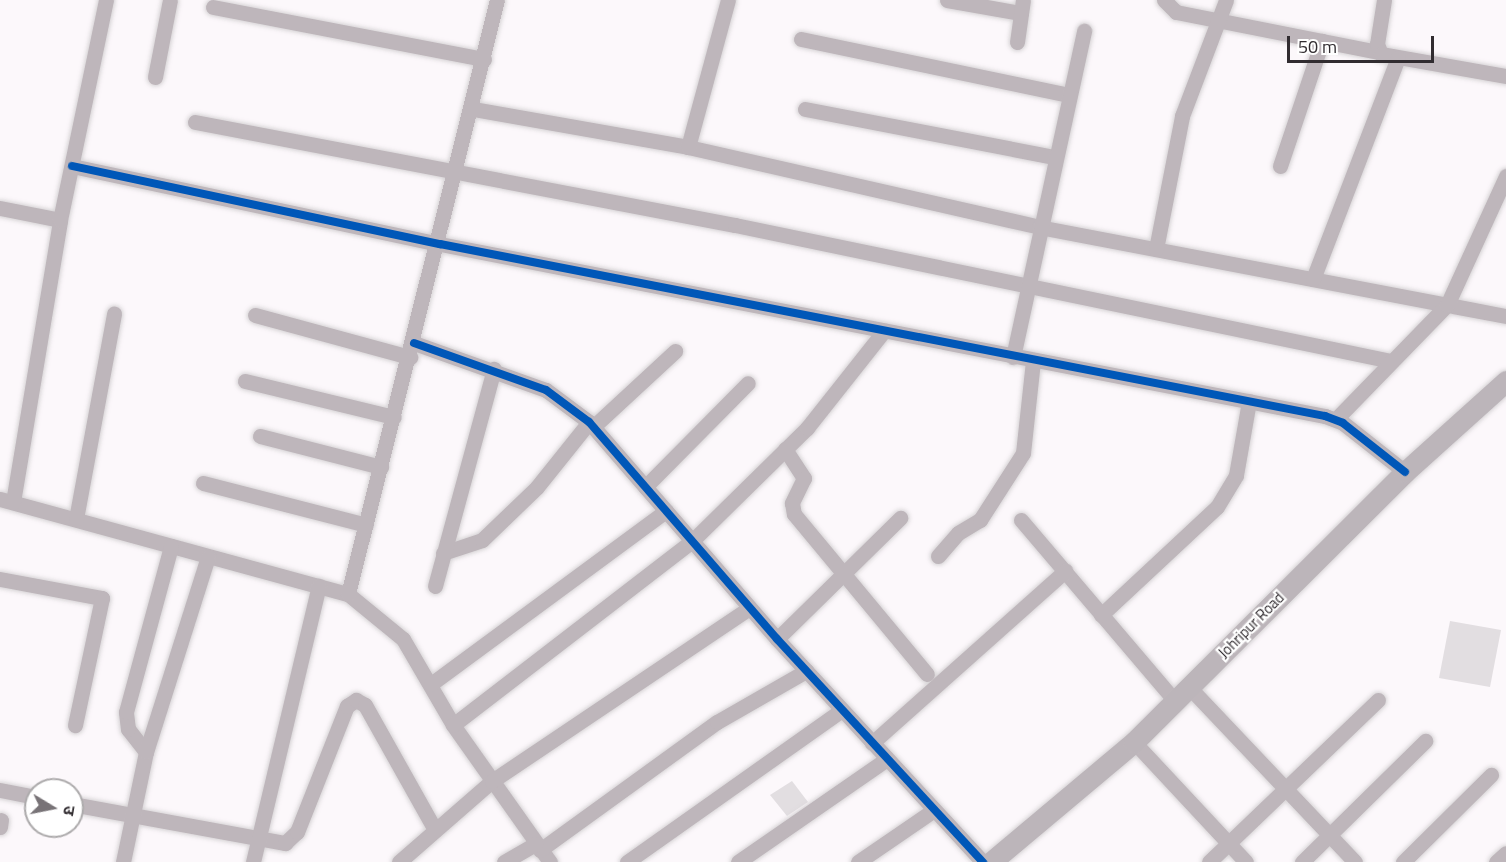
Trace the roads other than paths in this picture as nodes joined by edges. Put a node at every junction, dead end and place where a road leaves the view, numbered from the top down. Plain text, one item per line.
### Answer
1 (106, 0) edge
2 (170, 0) edge
3 (497, 0) edge
4 (728, 0) edge
5 (947, 0) edge
6 (1164, 0) edge
7 (1226, 0) edge
8 (1384, 0) edge
9 (1022, 7) edge
10 (213, 8) dead end
11 (1221, 21) junction
12 (1084, 32) dead end
13 (801, 39) dead end
14 (1322, 40) junction
15 (1017, 42) dead end
16 (1378, 52) junction
17 (1398, 57) junction
18 (484, 59) junction
19 (1506, 76) edge
20 (155, 77) dead end
21 (1068, 94) junction
22 (473, 109) junction
23 (805, 110) dead end
24 (195, 122) dead end
25 (688, 147) junction
26 (1054, 157) junction
27 (72, 166) junction
28 (1280, 166) dead end
29 (458, 172) junction
30 (1506, 176) edge
31 (0, 208) edge
32 (60, 220) junction
33 (1039, 226) junction
34 (440, 244) junction
35 (1156, 249) junction
36 (1313, 279) junction
37 (1026, 286) junction
38 (1447, 305) junction
39 (114, 313) dead end
40 (255, 315) dead end
41 (1506, 316) edge
42 (884, 331) junction
43 (412, 350) junction
44 (675, 351) dead end
45 (1013, 357) junction
46 (1033, 361) junction
47 (1391, 361) junction
48 (494, 369) junction
49 (244, 381) dead end
50 (1506, 381) edge
51 (748, 383) dead end
52 (1249, 401) junction
53 (394, 417) junction
54 (1336, 419) junction
55 (591, 424) junction
56 (260, 436) dead end
57 (785, 448) junction
58 (381, 467) junction
59 (1405, 472) junction
60 (203, 483) dead end
61 (645, 487) junction
62 (6, 501) edge
63 (666, 511) junction
64 (900, 518) dead end
65 (76, 519) junction
66 (1021, 520) dead end
67 (366, 525) junction
68 (691, 542) junction
69 (171, 546) junction
70 (443, 553) junction
71 (938, 556) dead end
72 (208, 557) junction
73 (1065, 571) junction
74 (846, 572) junction
75 (0, 579) edge
76 (319, 586) junction
77 (435, 586) dead end
78 (348, 594) junction
79 (749, 608) junction
80 (1101, 615) junction
81 (777, 639) junction
82 (806, 671) junction
83 (927, 674) dead end
84 (431, 684) junction
85 (1182, 694) junction
86 (1378, 700) dead end
87 (842, 710) junction
88 (75, 725) dead end
89 (453, 725) junction
90 (1425, 741) dead end
91 (1134, 742) junction
92 (872, 743) junction
93 (146, 753) junction
94 (887, 759) junction
95 (1491, 775) dead end
96 (492, 781) junction
97 (0, 790) edge
98 (1285, 790) junction
99 (24, 795) edge
100 (84, 807) edge
101 (934, 810) junction
102 (131, 817) junction
103 (434, 828) junction
104 (1330, 835) junction
105 (258, 839) junction
106 (1229, 843) junction
107 (542, 852) edge
108 (1506, 853) edge
109 (123, 862) edge
110 (254, 862) edge
111 (399, 862) edge
112 (504, 862) edge
113 (627, 862) edge
114 (738, 862) edge
115 (858, 862) edge
116 (982, 862) edge
117 (991, 862) edge
118 (1209, 862) edge
119 (1246, 862) edge
120 (1302, 862) edge
121 (1355, 862) edge
122 (1403, 862) edge
123 (1496, 862) edge

1 - 27 street
2 - 20 street
3 - 18 street
4 - 25 street
5 - 9 street
6 - 11 street
7 - 11 street
8 - 16 street
9 - 15 street
10 - 18 street
11 - 14 street
11 - 35 street
12 - 21 street
13 - 21 street
14 - 16 street
14 - 28 street
16 - 17 street
17 - 19 street
17 - 36 street
18 - 22 street
21 - 26 street
22 - 25 street
22 - 29 street
23 - 26 street
24 - 29 street
25 - 33 street
26 - 33 street
27 - 32 street
27 - 34 street
29 - 34 street
29 - 37 street
30 - 38 street
31 - 32 street
32 - 62 street
33 - 35 street
33 - 37 street
34 - 42 street
34 - 43 street
35 - 36 street
36 - 38 street
37 - 45 street
37 - 47 street
38 - 41 street
38 - 47 street
39 - 65 street
40 - 43 street
42 - 45 street
42 - 57 street
43 - 48 street
43 - 53 street
44 - 55 street
45 - 46 street
46 - 52 street
46 - 71 street
47 - 54 street
48 - 55 street
48 - 70 street
49 - 53 street
50 - 59 street, Johripur Road
51 - 61 street
52 - 54 street
52 - 80 street
53 - 58 street
54 - 59 street
55 - 61 street
55 - 70 street
56 - 58 street
57 - 68 street
57 - 74 street
58 - 67 street
59 - 85 street, Johripur Road
60 - 67 street
61 - 63 street
62 - 65 street
63 - 68 street
63 - 84 street
64 - 74 street
65 - 69 street
66 - 73 street
67 - 78 street
68 - 79 street
68 - 89 street
69 - 72 street
69 - 93 street
70 - 77 street
72 - 76 street
72 - 93 street
73 - 80 street
73 - 92 street
74 - 81 street
74 - 83 street
75 - 88 street
76 - 78 street
76 - 105 street
78 - 84 street
79 - 81 street
79 - 96 street
80 - 85 street
81 - 82 street
82 - 87 street
82 - 107 street
84 - 89 street
85 - 91 street, Johripur Road
85 - 98 street
86 - 98 street
87 - 92 street
87 - 113 street
89 - 96 street
90 - 104 street
91 - 106 street
91 - 117 street, Johripur Road
92 - 94 street
93 - 102 street
94 - 101 street
94 - 114 street
95 - 122 street
96 - 103 street
96 - 107 street
97 - 99 street
98 - 104 street
98 - 106 street
100 - 102 street
101 - 115 street
101 - 116 street
102 - 105 street
102 - 109 street
103 - 105 street
103 - 111 street
104 - 120 street
104 - 121 street
105 - 110 street
106 - 118 street
106 - 119 street
107 - 112 street
108 - 123 street

